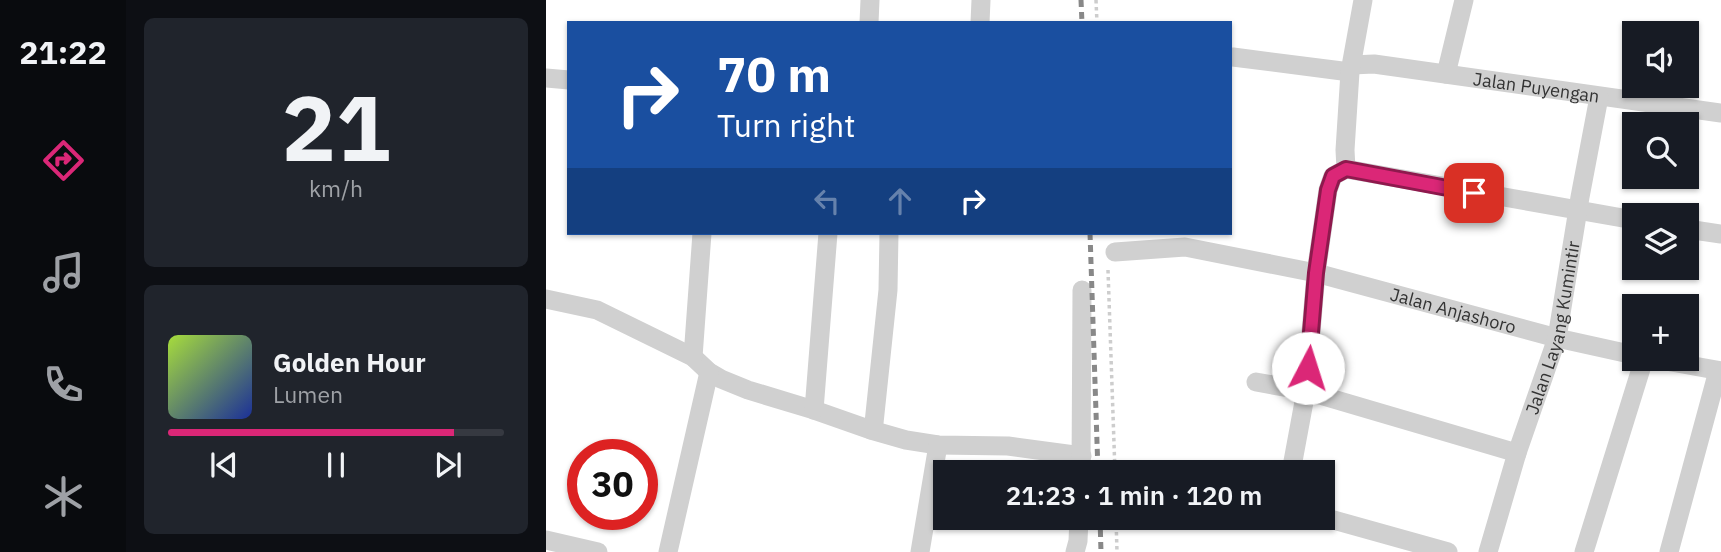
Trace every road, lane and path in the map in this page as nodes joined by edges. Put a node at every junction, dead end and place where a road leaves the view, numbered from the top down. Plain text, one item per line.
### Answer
1 (870, 0) edge
2 (981, 0) edge
3 (1096, 0) edge
4 (1361, 0) edge
5 (1464, 0) edge
6 (869, 21) edge
7 (980, 21) edge
8 (1097, 21) edge
9 (1233, 57) dead end
10 (1351, 68) junction
11 (1446, 74) junction
12 (546, 78) edge
13 (567, 80) edge
14 (1599, 97) junction
15 (1721, 113) edge
16 (1346, 169) junction
17 (1579, 211) junction
18 (1622, 218) edge
19 (1699, 231) edge
20 (1721, 234) edge
21 (702, 235) edge
22 (828, 235) edge
23 (889, 235) edge
24 (1111, 256) joint
25 (1316, 273) junction
26 (1082, 290) dead end
27 (546, 299) edge
28 (1558, 338) junction
29 (1622, 352) edge
30 (693, 357) junction
31 (1699, 367) edge
32 (1640, 371) edge
33 (1719, 371) edge
34 (709, 372) junction
35 (1256, 382) dead end
36 (1306, 391) junction
37 (814, 410) junction
38 (871, 430) junction
39 (938, 445) junction
40 (1517, 453) junction
41 (1065, 460) edge
42 (1081, 460) edge
43 (1115, 460) edge
44 (1293, 460) edge
45 (1335, 520) edge
46 (1078, 530) edge
47 (1116, 530) edge
48 (546, 540) edge
49 (598, 552) edge
50 (668, 552) edge
51 (920, 552) edge
52 (1074, 552) edge
53 (1117, 552) edge
54 (1448, 552) edge
55 (1488, 552) edge
56 (1584, 552) edge
57 (1670, 552) edge

1 - 6 street
2 - 7 street
3 - 8 path
4 - 10 street
5 - 11 street
9 - 10 street, Jalan Puyengan
10 - 11 street, Jalan Puyengan
10 - 16 street
11 - 14 street, Jalan Puyengan
12 - 13 street
14 - 15 street, Jalan Puyengan
14 - 17 street, Jalan Layang Kumintir
16 - 17 street
16 - 25 street
17 - 18 street
17 - 28 street, Jalan Layang Kumintir
19 - 20 street
21 - 30 street
22 - 37 street
23 - 38 street
24 - 25 street, Jalan Anjashoro
24 - 43 path
25 - 28 street, Jalan Anjashoro
25 - 36 street
26 - 42 street
27 - 30 street
28 - 29 street, Jalan Anjashoro
28 - 40 street, Jalan Layang Kumintir
30 - 34 street
31 - 33 street
32 - 56 street
33 - 57 street
34 - 37 street
34 - 50 street
35 - 36 street
36 - 40 street
36 - 44 street
37 - 38 street
38 - 39 street
39 - 41 street
39 - 51 street
40 - 55 street, Jalan Layang Kumintir
45 - 54 street
46 - 52 street
47 - 53 path
48 - 49 street

